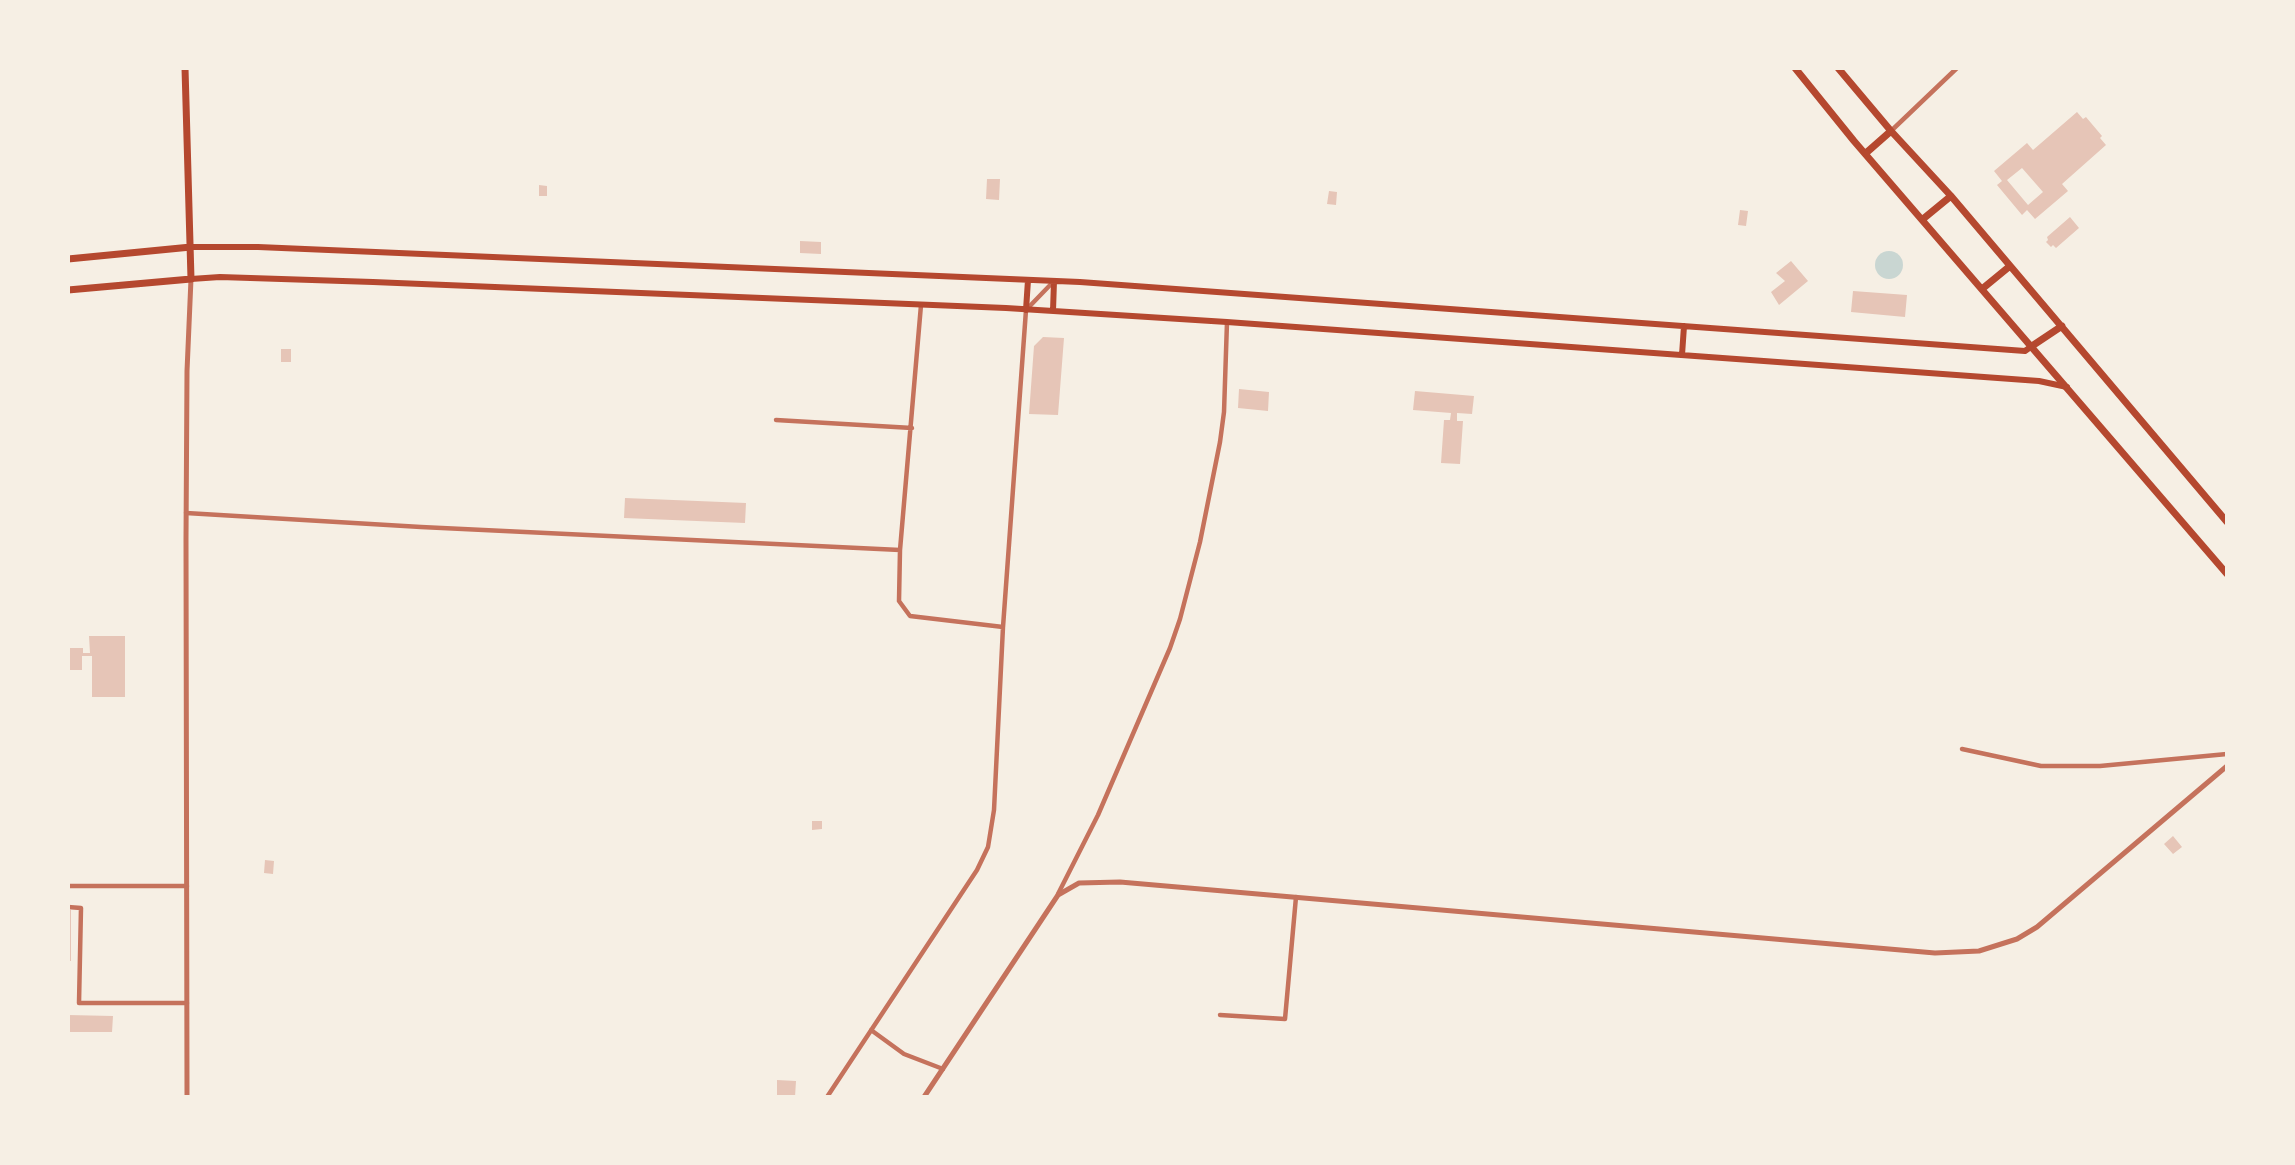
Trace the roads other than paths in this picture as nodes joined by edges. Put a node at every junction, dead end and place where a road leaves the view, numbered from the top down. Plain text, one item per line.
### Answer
1 (185, 68) edge
2 (1795, 68) edge
3 (1838, 68) edge
4 (1957, 68) edge
5 (1891, 131) junction
6 (1866, 153) junction
7 (1951, 196) junction
8 (1923, 219) junction
9 (191, 247) junction
10 (68, 259) edge
11 (2010, 266) junction
12 (191, 279) junction
13 (1028, 280) junction
14 (1054, 281) junction
15 (1982, 289) junction
16 (68, 290) edge
17 (921, 305) junction
18 (1026, 310) junction
19 (1053, 312) junction
20 (1227, 322) junction
21 (1684, 326) junction
22 (2062, 326) junction
23 (2032, 346) junction
24 (1682, 355) junction
25 (2068, 388) junction
26 (776, 420) dead end
27 (912, 428) junction
28 (186, 513) junction
29 (2227, 522) edge
30 (900, 550) junction
31 (2227, 575) edge
32 (1003, 627) junction
33 (1962, 749) dead end
34 (2227, 754) edge
35 (2227, 766) edge
36 (68, 886) edge
37 (187, 886) junction
38 (1058, 895) junction
39 (1296, 897) junction
40 (68, 907) edge
41 (187, 1003) junction
42 (1220, 1015) dead end
43 (871, 1030) junction
44 (943, 1069) junction
45 (187, 1097) edge
46 (827, 1097) edge
47 (924, 1097) edge

1 - 9 main road
2 - 6 main road
3 - 5 main road
4 - 5 street
5 - 6 main road
5 - 7 main road
6 - 8 main road
7 - 8 main road
7 - 11 main road
8 - 15 main road
9 - 10 main road
9 - 12 main road
9 - 13 main road
11 - 15 main road
11 - 22 main road
12 - 16 main road
12 - 17 main road
12 - 28 street
13 - 14 main road
13 - 18 main road
14 - 18 street
14 - 19 main road
14 - 21 main road
15 - 23 main road
17 - 18 main road
17 - 27 street
18 - 19 main road
18 - 32 street
19 - 20 main road
20 - 24 main road
20 - 38 street
21 - 23 main road
21 - 24 main road
22 - 23 main road
22 - 29 main road
23 - 25 main road
24 - 25 main road
25 - 31 main road
26 - 27 street
27 - 30 street
28 - 30 street
28 - 37 street
30 - 32 street
32 - 43 street
33 - 34 street
35 - 39 street
36 - 37 street
37 - 41 street
38 - 39 street
38 - 44 street
39 - 42 street
40 - 41 street
41 - 45 street
43 - 44 street
43 - 46 street
44 - 47 street

